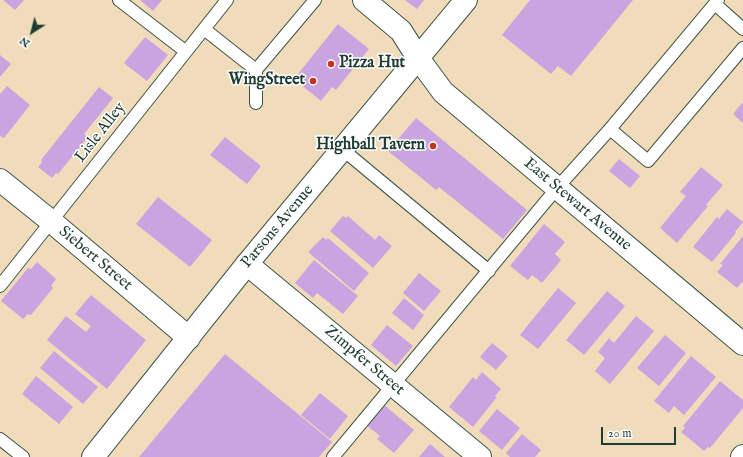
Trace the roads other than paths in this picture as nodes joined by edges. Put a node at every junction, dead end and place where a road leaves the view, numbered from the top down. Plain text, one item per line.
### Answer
1 (119, 0) edge
2 (227, 0) edge
3 (315, 0) edge
4 (364, 0) edge
5 (466, 0) edge
6 (716, 2) edge
7 (204, 29) junction
8 (743, 29) edge
9 (743, 48) edge
10 (185, 51) junction
11 (418, 58) junction
12 (256, 70) junction
13 (256, 103) dead end
14 (610, 129) junction
15 (342, 149) junction
16 (0, 180) edge
17 (557, 188) junction
18 (52, 222) junction
19 (247, 264) junction
20 (489, 271) junction
21 (0, 286) edge
22 (189, 338) junction
23 (743, 344) edge
24 (393, 386) junction
25 (0, 439) edge
26 (23, 457) edge
27 (93, 457) edge
28 (334, 457) edge
29 (480, 457) edge

1 - 10 lane
2 - 7 lane, Lisle Alley
3 - 12 lane
4 - 11 street, East Stewart Avenue
5 - 11 street, Parsons Avenue
6 - 8 lane
6 - 14 lane
7 - 10 lane, Lisle Alley
7 - 12 lane
9 - 14 lane
10 - 18 lane, Lisle Alley
11 - 15 street, Parsons Avenue
11 - 17 street, East Stewart Avenue
12 - 13 lane
14 - 17 lane
15 - 19 street, Parsons Avenue
15 - 20 lane
16 - 18 street, Siebert Street
17 - 20 lane
17 - 23 street, East Stewart Avenue
18 - 21 lane, Lisle Alley
18 - 22 street, Siebert Street
19 - 22 street, Parsons Avenue
19 - 24 street, Zimpfer Street
20 - 24 lane
22 - 27 street, Parsons Avenue
24 - 28 lane
24 - 29 street, Zimpfer Street
25 - 26 lane

